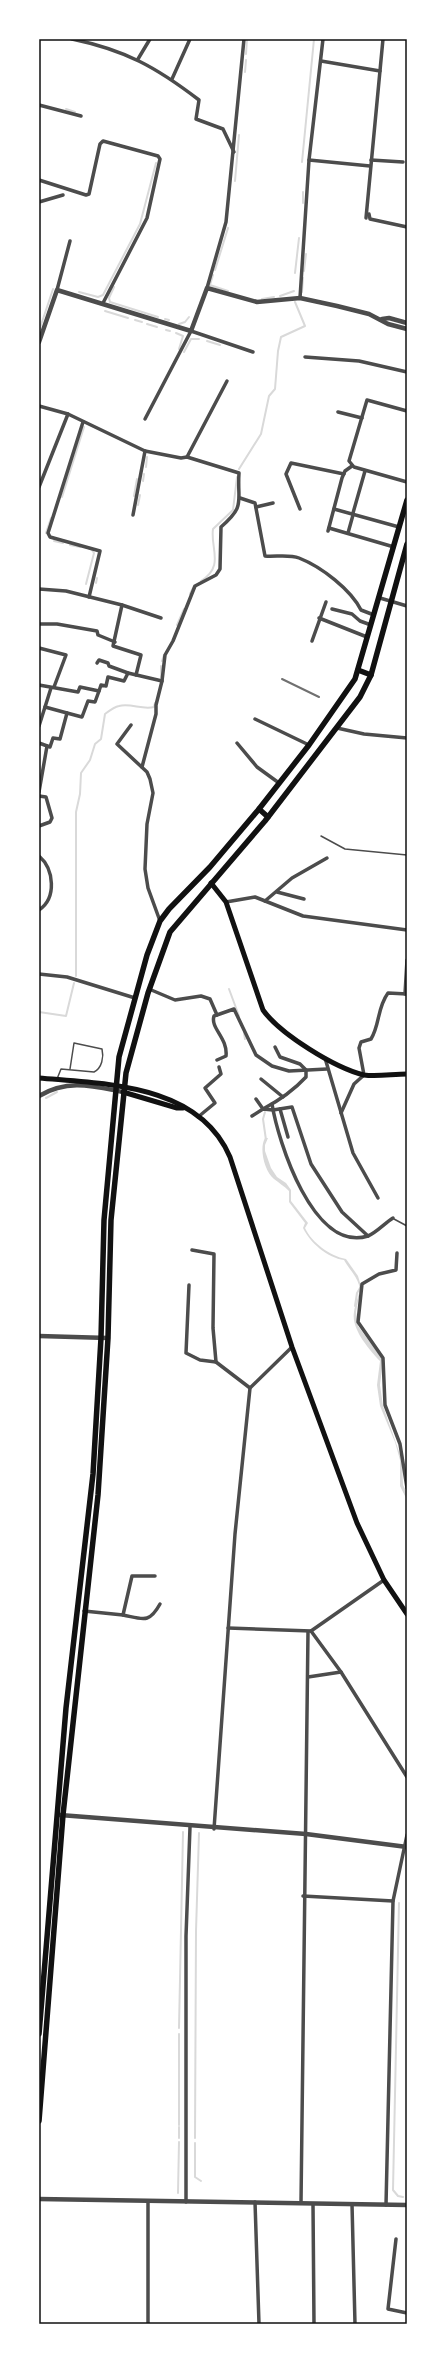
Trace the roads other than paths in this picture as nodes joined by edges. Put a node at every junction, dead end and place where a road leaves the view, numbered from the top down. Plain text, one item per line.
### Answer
1 (72, 39) edge
2 (150, 39) edge
3 (190, 39) edge
4 (244, 39) edge
5 (323, 39) edge
6 (383, 39) edge
7 (138, 59) junction
8 (321, 61) junction
9 (380, 71) junction
10 (172, 79) junction
11 (39, 105) edge
12 (81, 116) dead end
13 (234, 153) junction
14 (309, 160) junction
15 (371, 160) junction
16 (403, 162) dead end
17 (370, 166) junction
18 (39, 180) edge
19 (63, 195) dead end
20 (39, 202) edge
21 (407, 226) edge
22 (70, 241) dead end
23 (207, 288) junction
24 (57, 290) junction
25 (300, 298) junction
26 (103, 303) junction
27 (382, 318) junction
28 (407, 323) edge
29 (407, 329) edge
30 (191, 331) junction
31 (39, 342) edge
32 (253, 352) dead end
33 (305, 357) dead end
34 (407, 372) edge
35 (227, 381) dead end
36 (39, 406) edge
37 (407, 411) edge
38 (338, 412) dead end
39 (68, 414) junction
40 (362, 418) junction
41 (145, 419) dead end
42 (83, 422) junction
43 (145, 451) junction
44 (187, 457) junction
45 (352, 466) junction
46 (365, 471) junction
47 (344, 474) junction
48 (407, 482) edge
49 (39, 487) edge
50 (240, 498) junction
51 (407, 500) edge
52 (273, 503) dead end
53 (256, 507) junction
54 (300, 509) dead end
55 (334, 509) junction
56 (353, 514) junction
57 (133, 515) dead end
58 (399, 527) junction
59 (348, 533) junction
60 (407, 544) edge
61 (394, 547) junction
62 (39, 589) edge
63 (89, 597) junction
64 (380, 598) junction
65 (392, 601) junction
66 (326, 602) dead end
67 (122, 605) junction
68 (407, 606) edge
69 (332, 609) dead end
70 (375, 615) junction
71 (161, 618) dead end
72 (319, 618) junction
73 (39, 624) edge
74 (372, 626) junction
75 (368, 637) junction
76 (312, 641) dead end
77 (115, 642) junction
78 (39, 648) edge
79 (97, 662) dead end
80 (358, 670) junction
81 (128, 673) junction
82 (136, 675) junction
83 (371, 675) junction
84 (162, 681) junction
85 (39, 684) edge
86 (53, 687) junction
87 (99, 691) junction
88 (45, 707) junction
89 (67, 713) junction
90 (255, 719) dead end
91 (131, 725) dead end
92 (39, 726) edge
93 (337, 728) junction
94 (407, 738) edge
95 (39, 743) edge
96 (236, 743) dead end
97 (309, 745) junction
98 (47, 746) junction
99 (142, 767) junction
100 (40, 772) edge
101 (279, 783) junction
102 (39, 792) edge
103 (39, 796) edge
104 (259, 809) junction
105 (268, 817) junction
106 (39, 826) edge
107 (321, 836) dead end
108 (407, 855) edge
109 (39, 856) edge
110 (327, 858) dead end
111 (211, 883) junction
112 (277, 892) junction
113 (304, 899) dead end
114 (265, 901) junction
115 (226, 902) junction
116 (39, 910) edge
117 (160, 922) junction
118 (407, 930) edge
119 (407, 960) edge
120 (39, 974) edge
121 (150, 989) junction
122 (406, 994) edge
123 (135, 998) junction
124 (217, 1015) junction
125 (275, 1047) dead end
126 (324, 1057) junction
127 (217, 1060) dead end
128 (219, 1067) dead end
129 (70, 1069) junction
130 (327, 1069) junction
131 (306, 1070) junction
132 (407, 1074) edge
133 (364, 1075) junction
134 (39, 1078) edge
135 (57, 1079) junction
136 (261, 1079) dead end
137 (115, 1087) junction
138 (123, 1089) junction
139 (39, 1096) edge
140 (283, 1098) junction
141 (256, 1099) dead end
142 (272, 1104) junction
143 (263, 1109) junction
144 (280, 1109) junction
145 (274, 1110) junction
146 (341, 1113) junction
147 (252, 1116) dead end
148 (198, 1117) junction
149 (288, 1137) dead end
150 (378, 1198) dead end
151 (393, 1218) joint
152 (407, 1226) edge
153 (368, 1236) junction
154 (192, 1250) dead end
155 (397, 1253) dead end
156 (189, 1285) dead end
157 (39, 1336) edge
158 (101, 1338) junction
159 (108, 1338) junction
160 (292, 1347) junction
161 (216, 1362) junction
162 (250, 1388) junction
163 (407, 1488) edge
164 (88, 1528) junction
165 (95, 1530) junction
166 (84, 1555) junction
167 (92, 1556) junction
168 (155, 1576) dead end
169 (384, 1580) junction
170 (160, 1604) dead end
171 (84, 1612) junction
172 (407, 1614) edge
173 (123, 1615) junction
174 (228, 1628) junction
175 (310, 1631) junction
176 (341, 1672) junction
177 (308, 1677) junction
178 (66, 1708) junction
179 (74, 1709) junction
180 (407, 1777) edge
181 (56, 1815) junction
182 (63, 1815) junction
183 (190, 1826) junction
184 (214, 1829) junction
185 (306, 1834) junction
186 (407, 1835) edge
187 (406, 1846) edge
188 (304, 1896) junction
189 (393, 1902) junction
190 (39, 2034) edge
191 (41, 2079) edge
192 (39, 2121) edge
193 (39, 2199) edge
194 (148, 2202) junction
195 (186, 2202) junction
196 (255, 2202) junction
197 (301, 2203) junction
198 (313, 2204) junction
199 (352, 2204) junction
200 (407, 2205) edge
201 (386, 2206) junction
202 (396, 2239) dead end
203 (407, 2313) edge
204 (148, 2324) edge
205 (259, 2324) edge
206 (314, 2324) edge
207 (355, 2324) edge

1 - 7 street
2 - 7 street
3 - 10 street
4 - 13 street
5 - 8 street
6 - 9 street
7 - 10 street
8 - 9 street
8 - 14 street
9 - 15 street
10 - 13 street
11 - 12 street
13 - 23 street
14 - 17 street
14 - 25 street
15 - 16 street
15 - 17 street
17 - 21 street
18 - 26 street
19 - 20 street
22 - 24 street
23 - 25 street
23 - 30 street
24 - 26 street
24 - 31 street
25 - 27 street
26 - 30 street
27 - 28 street
27 - 29 street
30 - 32 street
30 - 41 street
33 - 34 street
35 - 44 street
36 - 39 street
37 - 40 street
38 - 40 street
39 - 42 street
39 - 49 street
40 - 45 street
42 - 43 street
42 - 63 street
43 - 44 street
43 - 57 street
44 - 50 street
45 - 46 street
45 - 47 street
46 - 48 street
46 - 56 street
47 - 54 street
47 - 55 street
50 - 53 street
50 - 84 street
51 - 58 main road
52 - 53 street
53 - 70 street
55 - 56 street
55 - 59 street
56 - 58 street
56 - 59 street
58 - 61 main road
59 - 61 street
60 - 65 main road
61 - 64 main road
62 - 63 street
63 - 67 street
64 - 65 street
64 - 70 main road
65 - 68 street
65 - 83 main road
66 - 72 street
67 - 71 street
67 - 77 street
69 - 74 street
70 - 74 main road
72 - 75 street
72 - 76 street
73 - 77 street
74 - 75 main road
75 - 80 main road
77 - 82 street
78 - 86 street
79 - 81 street
80 - 83 main road
80 - 97 main road
81 - 82 street
81 - 87 street
82 - 84 street
83 - 93 main road
84 - 99 street
85 - 86 street
86 - 87 street
86 - 88 street
87 - 89 street
88 - 89 street
88 - 92 street
89 - 98 street
90 - 97 street
91 - 99 street
93 - 94 street
93 - 105 main road
95 - 98 street
96 - 101 street
97 - 101 main road
98 - 100 street
99 - 117 street
100 - 102 street
101 - 104 main road
103 - 106 street
104 - 105 main road
104 - 117 main road
105 - 111 main road
107 - 108 lane
109 - 116 street
110 - 112 street
111 - 115 main road
111 - 121 main road
112 - 113 street
112 - 114 street
114 - 115 street
114 - 118 street
115 - 126 main road
117 - 123 main road
119 - 122 street
120 - 123 street
121 - 124 street
121 - 138 main road
122 - 133 street
123 - 137 main road
124 - 127 street
124 - 131 street
125 - 131 street
126 - 130 street
126 - 133 main road
128 - 148 street
129 - 129 lane
129 - 135 lane
130 - 131 street
130 - 146 street
131 - 140 street
132 - 133 main road
133 - 146 street
134 - 135 main road
135 - 137 main road
136 - 140 street
137 - 138 main road
137 - 139 street
137 - 158 main road
138 - 148 main road
138 - 159 main road
140 - 142 street
141 - 143 street
142 - 143 street
142 - 145 street
143 - 145 street
143 - 147 street
144 - 145 street
144 - 149 street
144 - 153 street
145 - 153 street
146 - 150 street
148 - 160 main road
151 - 152 lane
151 - 153 street
154 - 161 street
155 - 163 street
156 - 161 street
157 - 158 street
158 - 159 street
158 - 164 main road
159 - 165 main road
160 - 162 street
160 - 169 main road
161 - 162 street
162 - 174 street
164 - 165 main road
164 - 166 main road
165 - 167 main road
166 - 167 main road
166 - 178 main road
167 - 171 main road
168 - 173 street
169 - 172 main road
169 - 175 street
170 - 173 street
171 - 173 street
171 - 179 main road
174 - 175 street
174 - 184 street
175 - 176 street
175 - 177 street
176 - 177 street
176 - 180 street
177 - 185 street
178 - 179 main road
178 - 181 main road
179 - 182 main road
181 - 182 street
181 - 190 main road
182 - 183 street
182 - 191 main road
183 - 184 street
183 - 195 street
184 - 185 street
185 - 187 street
185 - 188 street
186 - 187 street
187 - 189 street
188 - 189 street
188 - 197 street
189 - 201 street
191 - 192 main road
193 - 194 street
194 - 195 street
194 - 204 street
195 - 196 street
196 - 197 street
196 - 205 street
197 - 198 street
198 - 199 street
198 - 206 street
199 - 201 street
199 - 207 street
200 - 201 street
202 - 203 street

